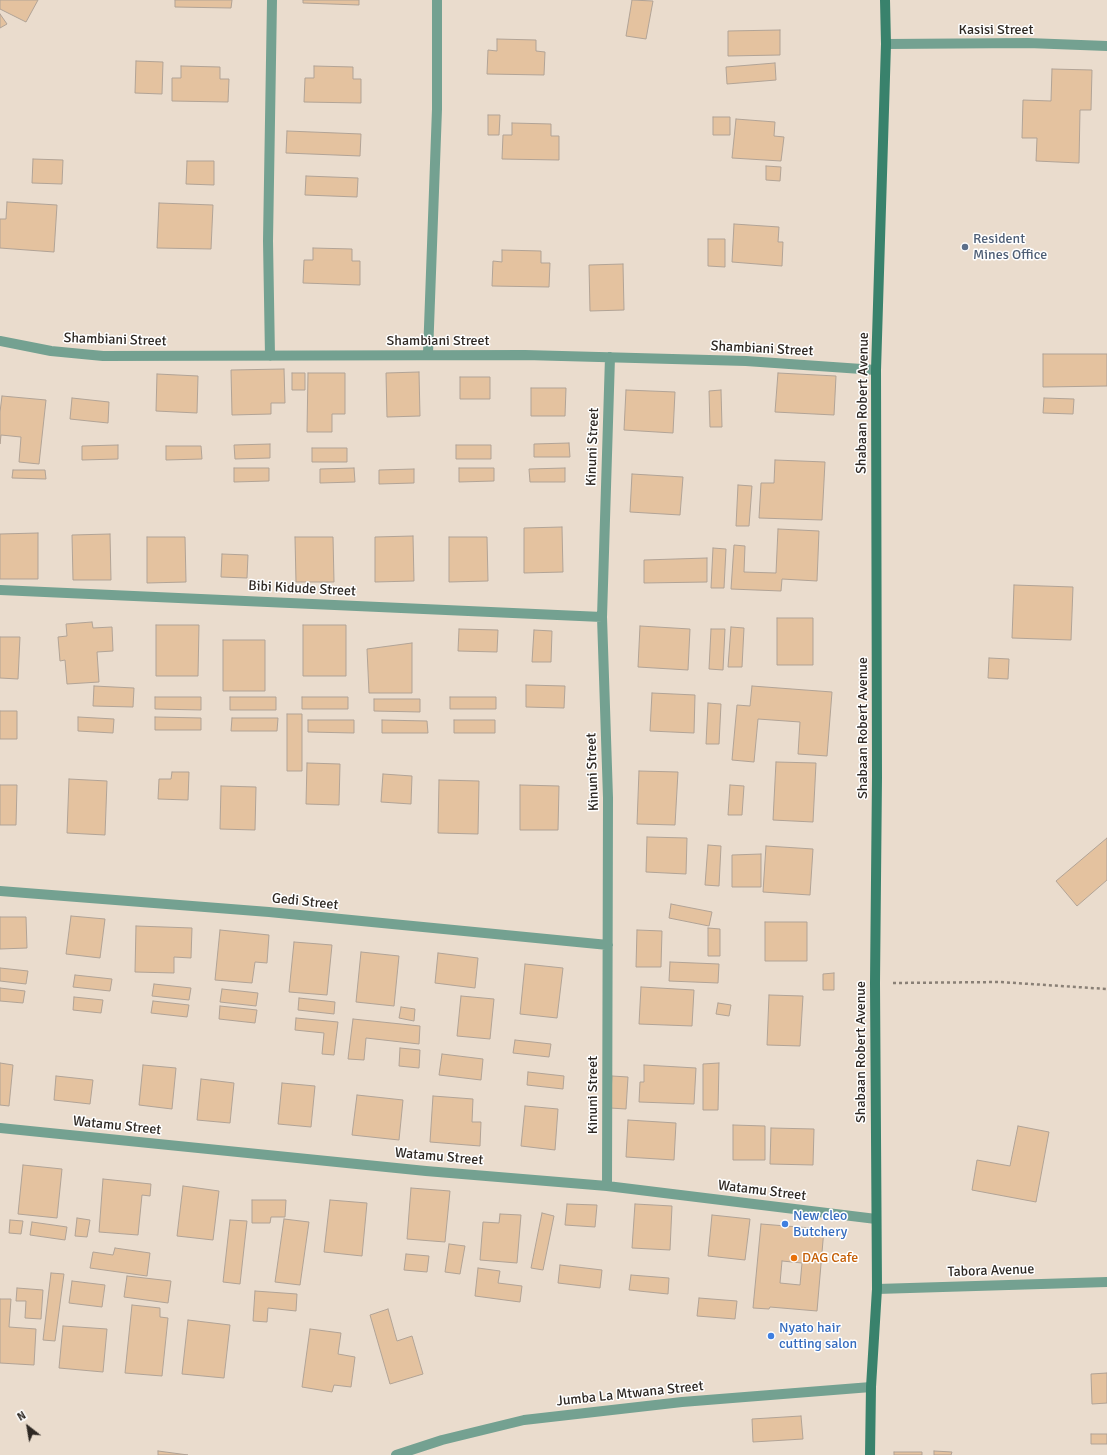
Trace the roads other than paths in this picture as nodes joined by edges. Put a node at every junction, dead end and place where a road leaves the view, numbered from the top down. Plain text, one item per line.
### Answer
1 (272, 0) edge
2 (437, 0) edge
3 (885, 0) edge
4 (886, 44) junction
5 (1107, 46) edge
6 (0, 341) edge
7 (428, 354) junction
8 (270, 356) junction
9 (610, 357) junction
10 (876, 370) junction
11 (0, 590) edge
12 (602, 617) junction
13 (0, 891) edge
14 (608, 945) junction
15 (0, 1128) edge
16 (607, 1186) junction
17 (876, 1219) junction
18 (1107, 1282) edge
19 (877, 1289) junction
20 (871, 1387) junction
21 (396, 1455) edge
22 (870, 1455) edge

1 - 8 street
2 - 7 street
3 - 4 street, Shabaan Robert Avenue
4 - 5 street, Kasisi Street
4 - 10 street, Shabaan Robert Avenue
6 - 8 street, Shambiani Street
7 - 8 street, Shambiani Street
7 - 9 street, Shambiani Street
9 - 10 street, Shambiani Street
9 - 12 street, Kinuni Street
10 - 17 street, Shabaan Robert Avenue
11 - 12 street, Bibi Kidude Street
12 - 14 street, Kinuni Street
13 - 14 street, Gedi Street
14 - 16 street, Kinuni Street
15 - 16 street, Watamu Street
16 - 17 street, Watamu Street
17 - 19 street, Shabaan Robert Avenue
18 - 19 street, Tabora Avenue
19 - 20 street, Shabaan Robert Avenue
20 - 21 street, Jumba La Mtwana Street
20 - 22 street, Shabaan Robert Avenue

